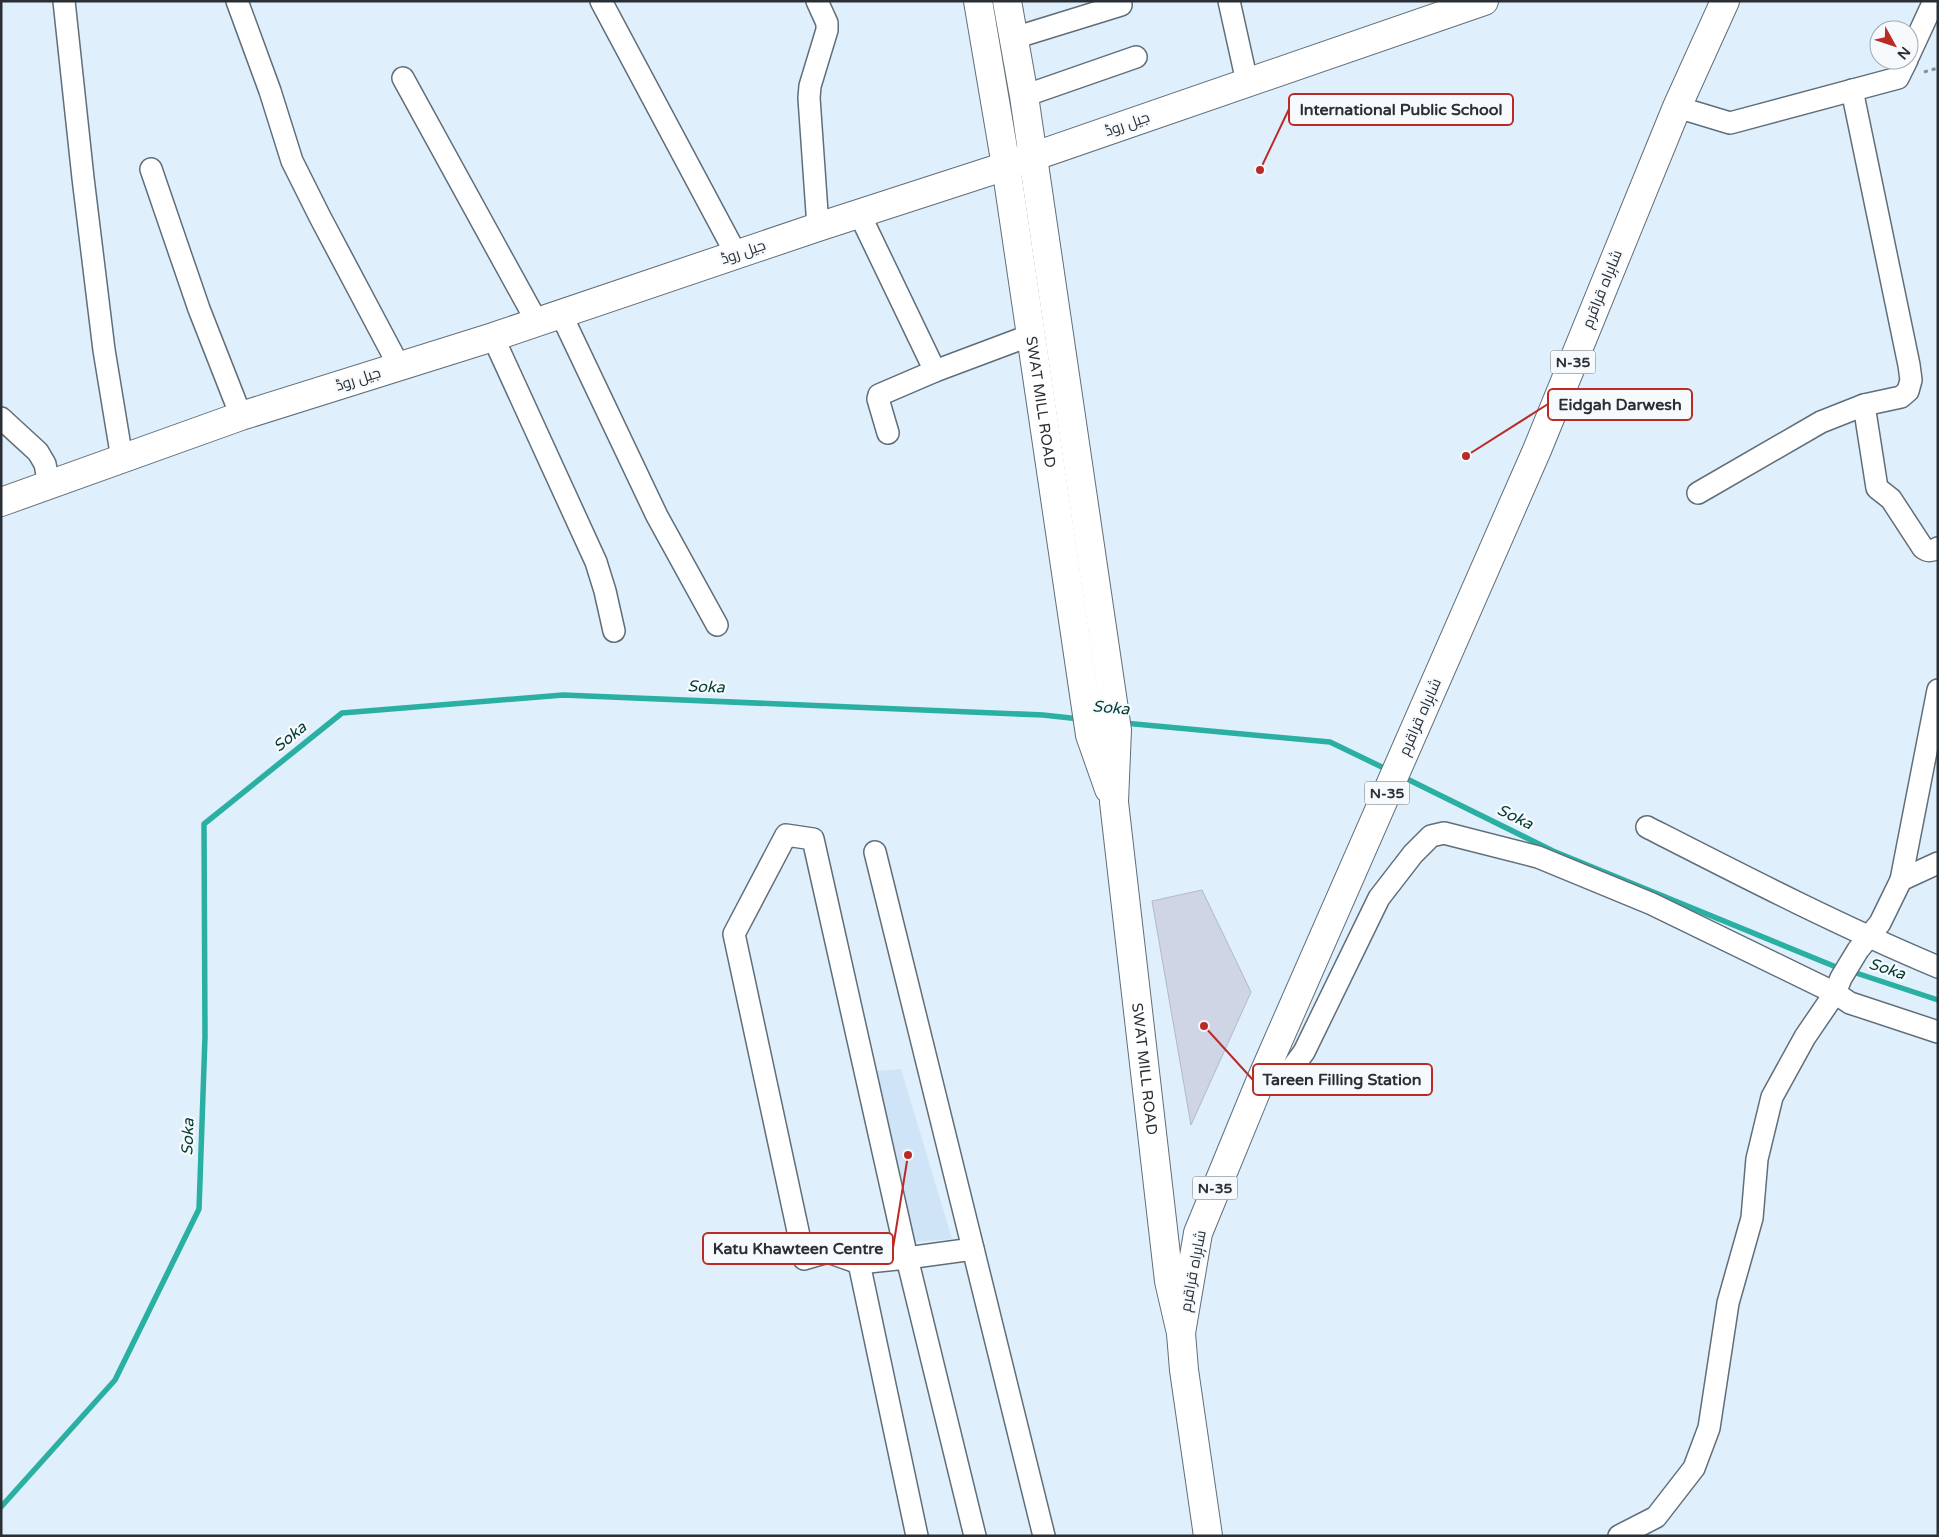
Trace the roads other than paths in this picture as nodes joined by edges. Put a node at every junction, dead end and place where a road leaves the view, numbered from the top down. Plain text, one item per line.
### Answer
1 (64, 1) edge
2 (237, 1) edge
3 (601, 1) edge
4 (817, 1) edge
5 (978, 1) edge
6 (1007, 1) edge
7 (1229, 1) edge
8 (1484, 1) edge
9 (1934, 1) edge
10 (1723, 2) edge
11 (1121, 5) dead end
12 (1919, 33) edge
13 (1014, 38) junction
14 (1136, 57) dead end
15 (1902, 70) edge
16 (403, 78) dead end
17 (1247, 82) junction
18 (1852, 90) junction
19 (1024, 96) junction
20 (1677, 107) junction
21 (1032, 158) junction
22 (1006, 166) junction
23 (151, 169) dead end
24 (860, 215) junction
25 (818, 227) junction
26 (736, 254) junction
27 (549, 318) junction
28 (1031, 335) junction
29 (493, 337) junction
30 (399, 366) junction
31 (935, 371) junction
32 (1864, 405) junction
33 (241, 416) junction
34 (1, 418) edge
35 (888, 433) dead end
36 (122, 459) junction
37 (49, 485) junction
38 (1698, 493) dead end
39 (1, 502) edge
40 (1938, 548) edge
41 (717, 625) dead end
42 (614, 631) dead end
43 (1938, 690) edge
44 (1114, 802) junction
45 (1647, 827) dead end
46 (875, 852) dead end
47 (1938, 863) edge
48 (1901, 880) junction
49 (1864, 944) junction
50 (1938, 967) edge
51 (1838, 985) junction
52 (1938, 1032) edge
53 (1260, 1082) junction
54 (973, 1249) junction
55 (907, 1258) junction
56 (859, 1262) junction
57 (1181, 1333) junction
58 (917, 1536) edge
59 (975, 1536) edge
60 (1044, 1536) edge
61 (1208, 1536) edge
62 (1619, 1536) edge

1 - 36 street
2 - 30 street
3 - 26 street
4 - 25 street
5 - 22 main road, SWAT MILL ROAD
6 - 13 main road, SWAT MILL ROAD
7 - 17 street
8 - 17 main road, جیل روڈ
9 - 12 street
10 - 20 main road, شاہراہ قراقرم / N-35
11 - 13 street
13 - 19 main road, SWAT MILL ROAD
14 - 19 street
15 - 18 street
16 - 27 street
17 - 21 main road, جیل روڈ
18 - 20 street
18 - 32 street
19 - 21 main road, SWAT MILL ROAD
20 - 53 main road, شاہراہ قراقرم / N-35
21 - 22 main road, جیل روڈ
21 - 44 main road, SWAT MILL ROAD
22 - 24 main road, جیل روڈ
22 - 28 main road, SWAT MILL ROAD
23 - 33 street
24 - 25 main road, جیل روڈ
24 - 31 street
25 - 26 main road, جیل روڈ
26 - 27 main road, جیل روڈ
27 - 29 main road, جیل روڈ
27 - 41 street
28 - 31 street
28 - 44 main road, SWAT MILL ROAD
29 - 30 main road, جیل روڈ
29 - 42 street
30 - 33 main road, جیل روڈ
31 - 35 street
32 - 38 street
32 - 40 street
33 - 36 main road, جیل روڈ
34 - 37 street
36 - 37 main road, جیل روڈ
37 - 39 main road, جیل روڈ
43 - 48 street
44 - 57 main road, SWAT MILL ROAD
45 - 49 street
46 - 54 street
47 - 48 street
48 - 49 street
49 - 50 street
49 - 51 street
51 - 52 street
51 - 53 street
51 - 62 street
53 - 57 main road, شاہراہ قراقرم / N-35
54 - 55 street
54 - 60 street
55 - 56 street
55 - 56 street
55 - 59 street
56 - 58 street
57 - 61 main road, شاہراہ قراقرم / N-35

